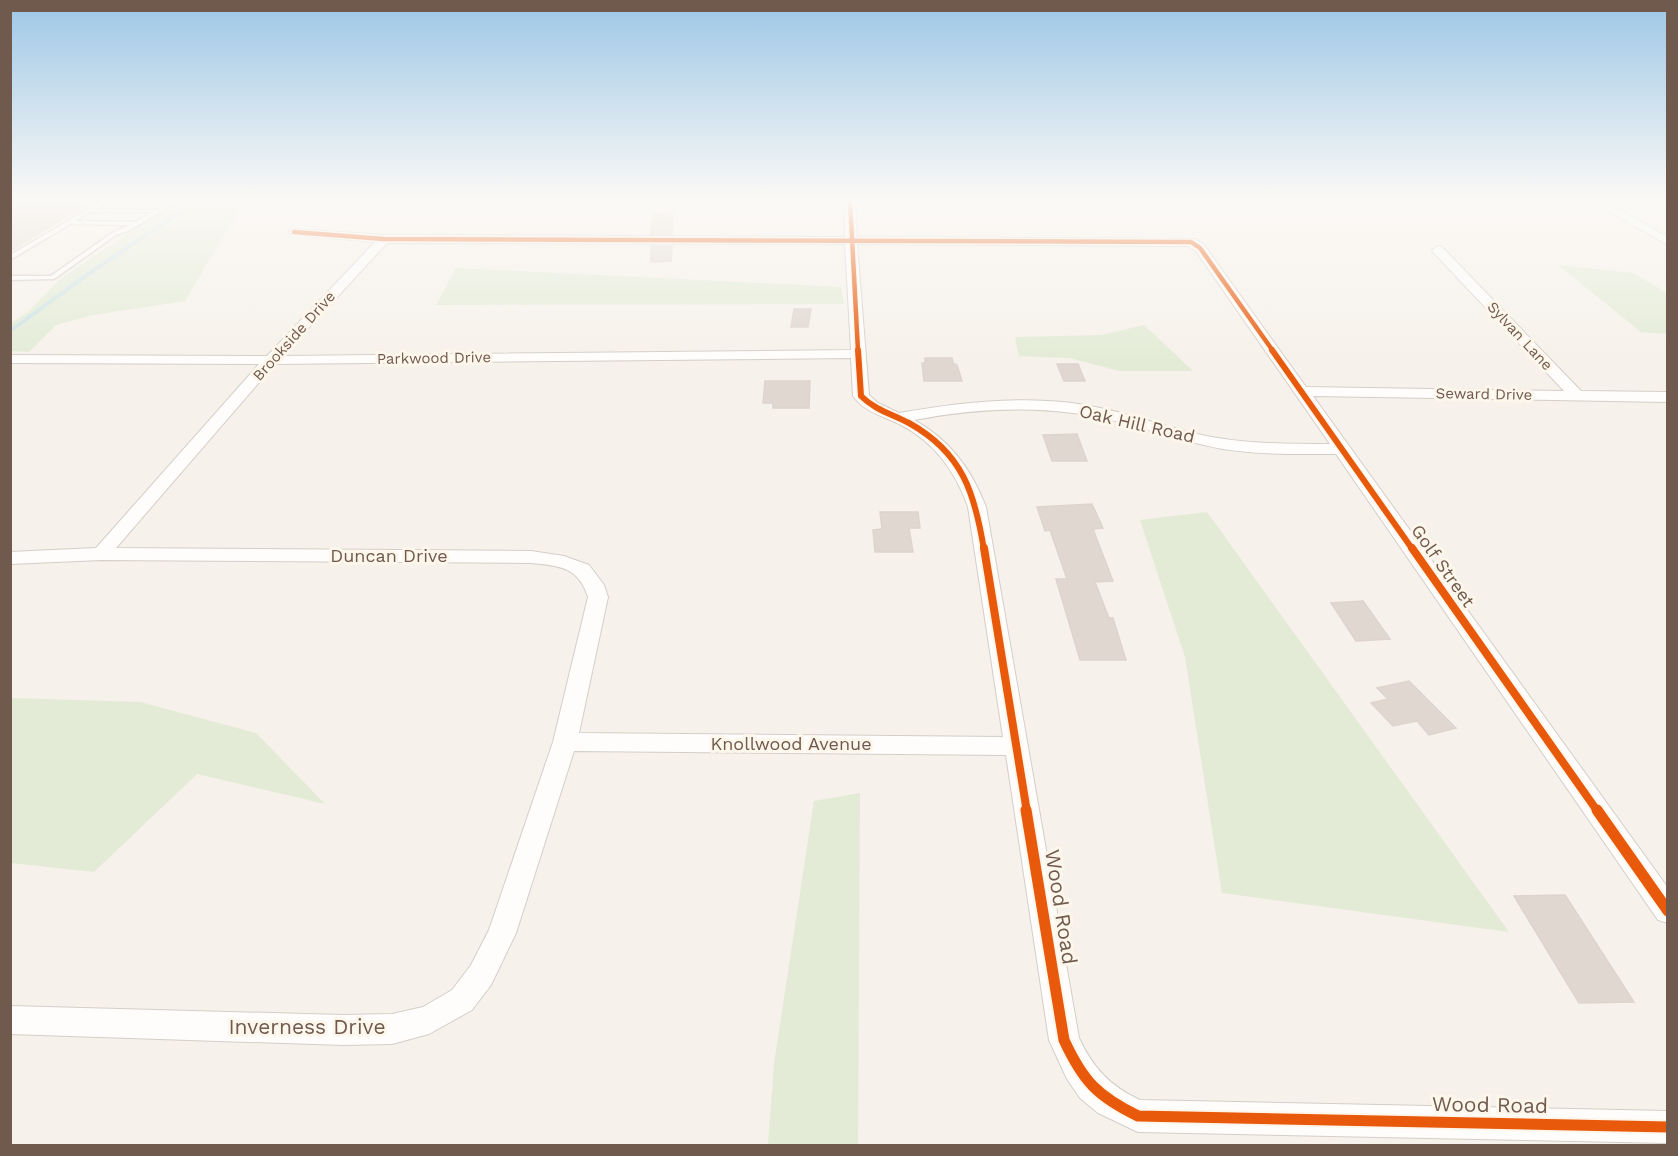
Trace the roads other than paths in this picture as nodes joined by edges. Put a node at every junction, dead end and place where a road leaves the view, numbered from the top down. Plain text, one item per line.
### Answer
1 (86, 254) edge
2 (370, 254) edge
3 (852, 254) edge
4 (1204, 254) edge
5 (1442, 254) edge
6 (10, 278) edge
7 (857, 354) junction
8 (10, 359) edge
9 (271, 360) junction
10 (1301, 391) junction
11 (1576, 396) junction
12 (1668, 397) edge
13 (896, 418) junction
14 (1341, 449) junction
15 (101, 554) junction
16 (10, 558) edge
17 (565, 742) junction
18 (1016, 746) junction
19 (1668, 911) edge
20 (10, 1020) edge
21 (1668, 1127) edge

1 - 6 lane
2 - 9 street, Brookside Drive
3 - 7 street, Wood Road
4 - 10 street, Golf Street
5 - 11 street, Sylvan Lane
7 - 9 street, Parkwood Drive
7 - 13 street, Wood Road
8 - 9 street, Parkwood Drive
9 - 15 street, Brookside Drive
10 - 11 street, Seward Drive
10 - 14 street, Golf Street
11 - 12 street, Seward Drive
13 - 14 street, Oak Hill Road
13 - 18 street, Wood Road
14 - 19 street, Golf Street
15 - 16 street, Duncan Drive
15 - 17 street, Duncan Drive
17 - 18 street, Knollwood Avenue
17 - 20 street, Inverness Drive
18 - 21 street, Wood Road

